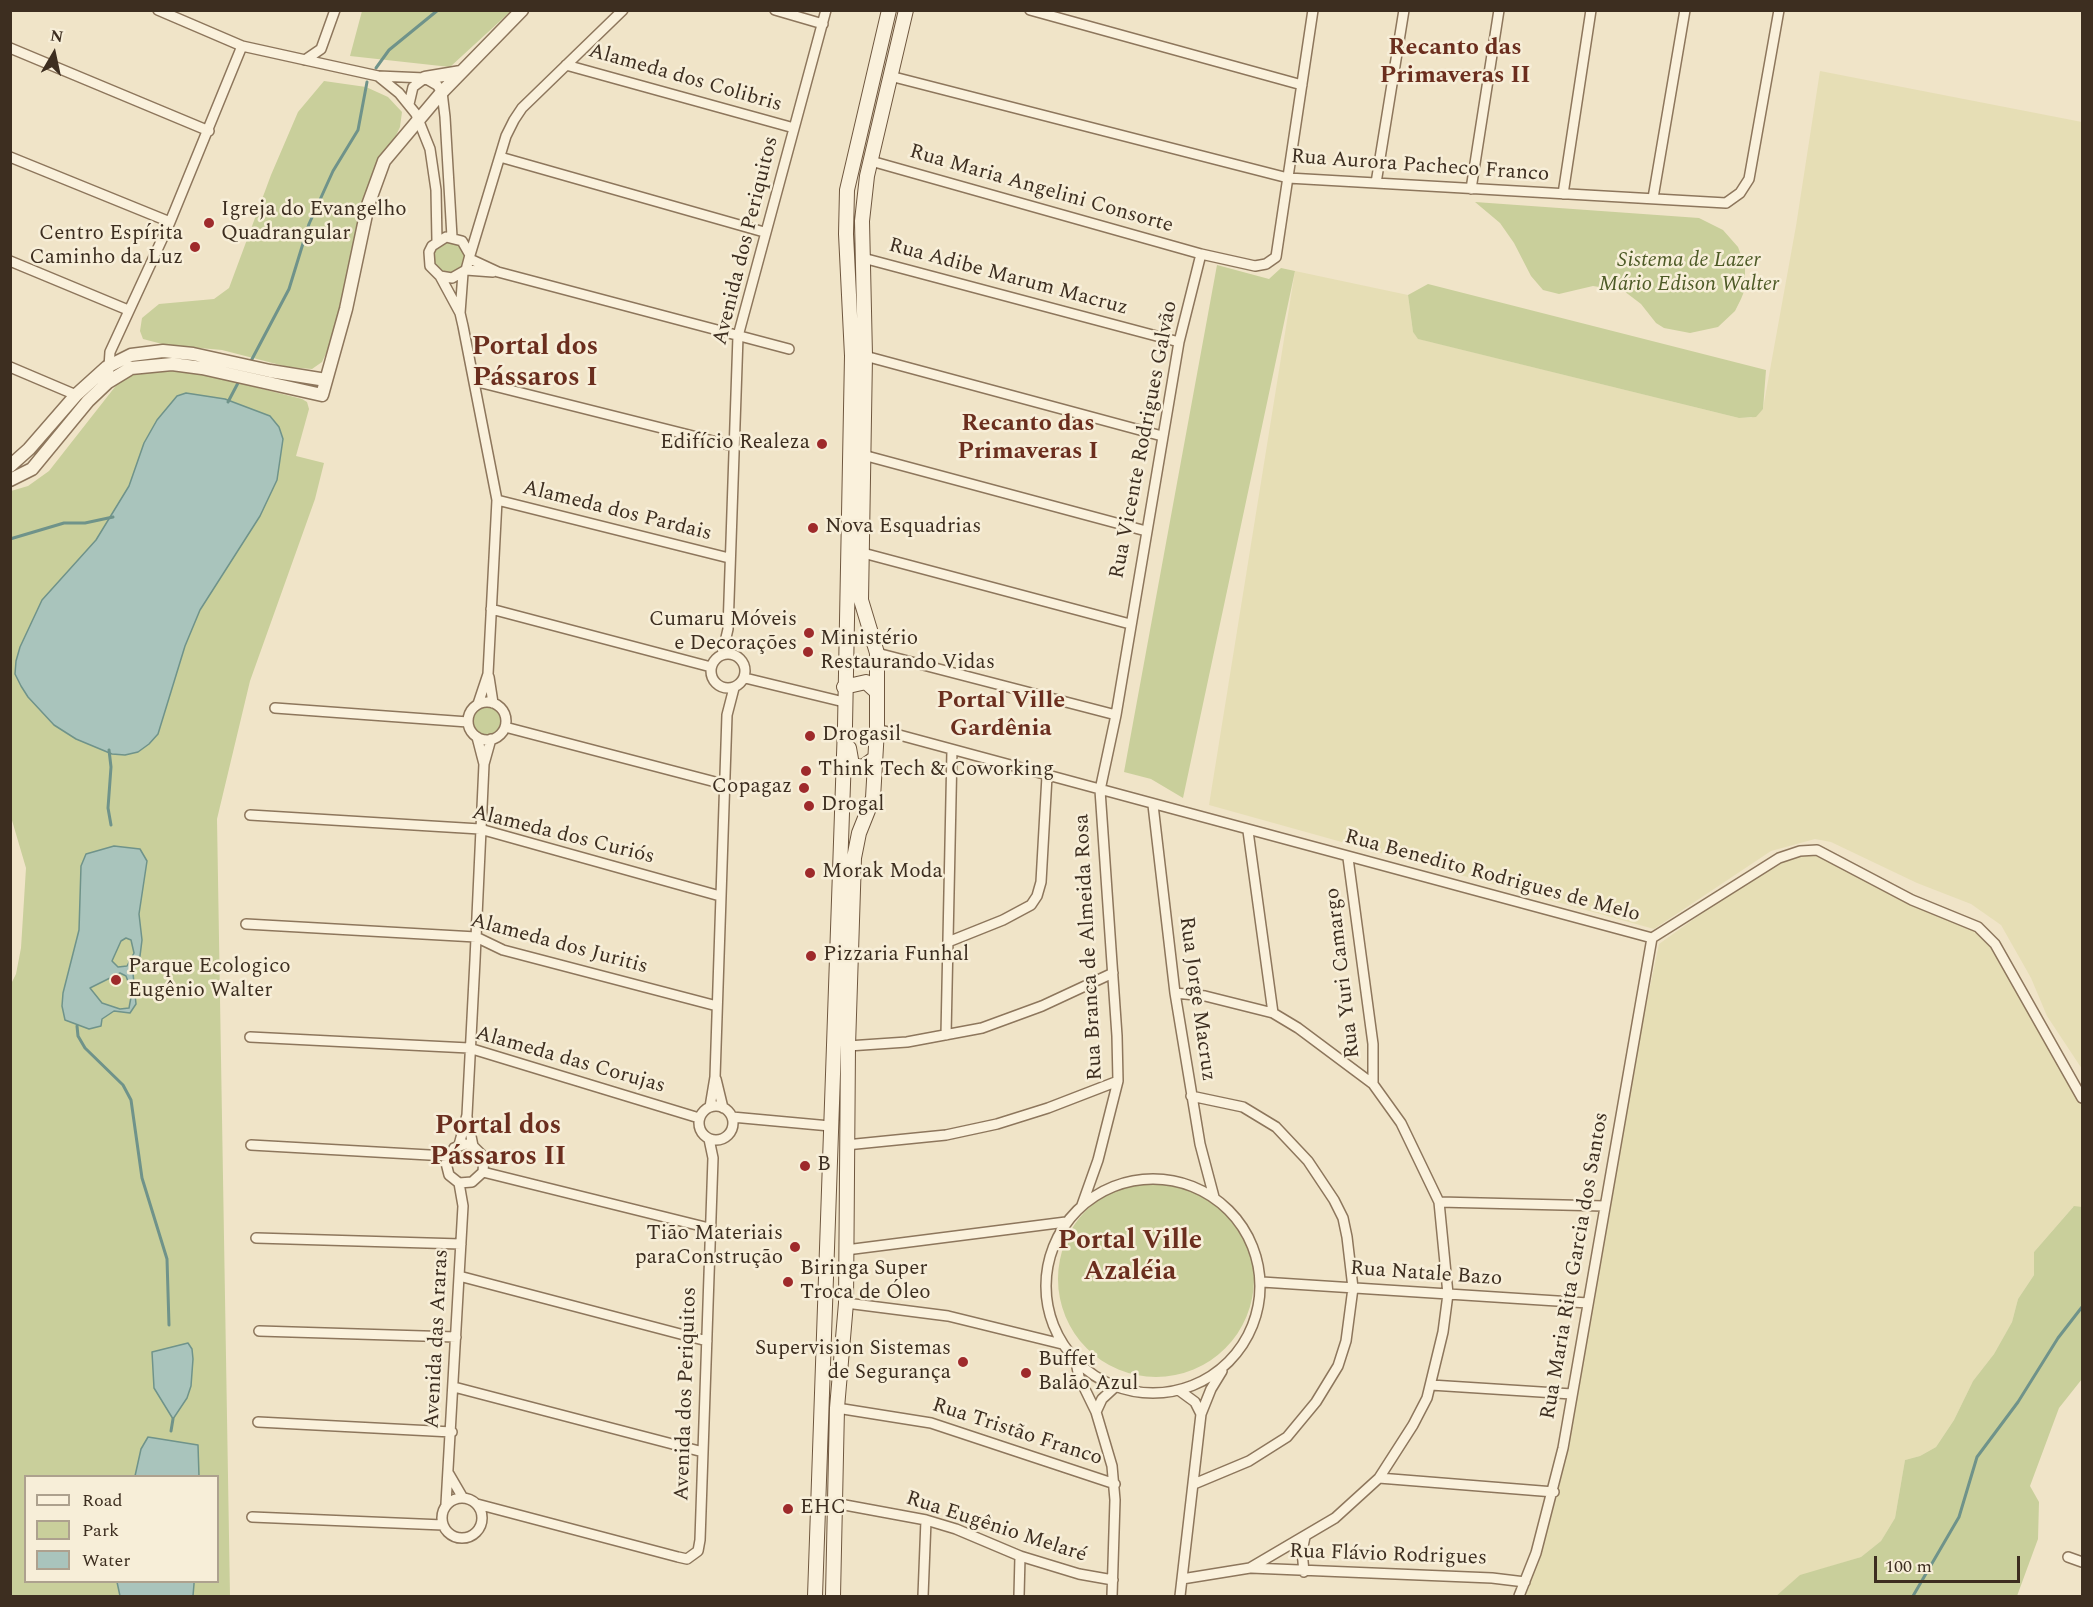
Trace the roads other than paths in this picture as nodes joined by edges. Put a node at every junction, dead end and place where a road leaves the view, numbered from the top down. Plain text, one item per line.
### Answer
1 (158, 10) edge
2 (335, 10) edge
3 (522, 10) edge
4 (623, 10) edge
5 (775, 10) edge
6 (826, 10) edge
7 (889, 10) edge
8 (906, 10) edge
9 (1030, 10) edge
10 (1313, 10) edge
11 (1404, 10) edge
12 (1499, 10) edge
13 (1591, 10) edge
14 (1685, 10) edge
15 (1779, 10) edge
16 (823, 24) junction
17 (242, 46) junction
18 (10, 48) edge
19 (305, 60) junction
20 (566, 65) junction
21 (462, 71) junction
22 (378, 76) junction
23 (890, 76) junction
24 (425, 78) junction
25 (1302, 85) junction
26 (442, 92) junction
27 (409, 104) junction
28 (418, 119) junction
29 (794, 128) junction
30 (209, 131) junction
31 (10, 157) edge
32 (500, 157) junction
33 (871, 161) junction
34 (449, 177) junction
35 (434, 178) junction
36 (1288, 178) junction
37 (1376, 183) junction
38 (1471, 189) junction
39 (1563, 194) junction
40 (1653, 198) junction
41 (170, 222) junction
42 (481, 224) junction
43 (765, 232) junction
44 (452, 237) junction
45 (462, 241) junction
46 (437, 242) junction
47 (1201, 254) junction
48 (470, 257) junction
49 (863, 258) junction
50 (10, 261) edge
51 (465, 272) junction
52 (498, 272) junction
53 (440, 276) junction
54 (128, 310) junction
55 (460, 313) junction
56 (738, 336) junction
57 (1179, 342) junction
58 (789, 349) dead end
59 (865, 356) junction
60 (10, 367) edge
61 (107, 367) junction
62 (326, 380) junction
63 (474, 381) junction
64 (108, 382) junction
65 (76, 395) junction
66 (88, 401) junction
67 (1162, 436) junction
68 (733, 446) junction
69 (863, 455) junction
70 (10, 465) edge
71 (10, 480) edge
72 (497, 500) junction
73 (1146, 531) junction
74 (863, 553) junction
75 (729, 558) junction
76 (491, 609) junction
77 (1130, 624) junction
78 (728, 630) junction
79 (877, 653) junction
80 (722, 655) junction
81 (736, 656) junction
82 (711, 667) junction
83 (488, 674) junction
84 (745, 678) junction
85 (721, 687) junction
86 (844, 687) junction
87 (734, 688) junction
88 (877, 692) junction
89 (844, 702) junction
90 (493, 703) junction
91 (478, 704) junction
92 (275, 708) dead end
93 (727, 715) junction
94 (1116, 715) junction
95 (468, 722) junction
96 (845, 726) junction
97 (505, 727) junction
98 (877, 729) junction
99 (477, 737) junction
100 (491, 739) junction
101 (952, 750) junction
102 (875, 758) junction
103 (484, 764) junction
104 (1047, 776) junction
105 (723, 784) junction
106 (1100, 790) junction
107 (1153, 805) junction
108 (250, 815) dead end
109 (480, 829) junction
110 (1248, 831) junction
111 (1348, 858) junction
112 (720, 896) junction
113 (246, 924) dead end
114 (476, 937) junction
115 (1652, 938) junction
116 (948, 942) junction
117 (1113, 973) junction
118 (1175, 993) junction
119 (717, 1006) junction
120 (1273, 1013) junction
121 (946, 1035) junction
122 (250, 1037) dead end
123 (848, 1046) junction
124 (469, 1048) junction
125 (715, 1077) junction
126 (1118, 1081) junction
127 (1373, 1084) junction
128 (1191, 1096) junction
129 (2082, 1098) edge
130 (710, 1107) junction
131 (723, 1108) junction
132 (467, 1115) junction
133 (699, 1118) junction
134 (732, 1118) junction
135 (830, 1126) junction
136 (714, 1139) junction
137 (251, 1145) dead end
138 (459, 1145) junction
139 (846, 1145) junction
140 (473, 1146) junction
141 (447, 1156) junction
142 (483, 1172) junction
143 (472, 1182) junction
144 (459, 1183) junction
145 (1214, 1197) junction
146 (1438, 1202) junction
147 (1082, 1205) junction
148 (463, 1206) junction
149 (1604, 1206) junction
150 (1066, 1222) junction
151 (709, 1228) junction
152 (256, 1238) dead end
153 (461, 1244) junction
154 (846, 1250) junction
155 (459, 1276) junction
156 (1262, 1282) junction
157 (1353, 1288) junction
158 (1448, 1294) junction
159 (846, 1303) junction
160 (1588, 1303) junction
161 (259, 1331) dead end
162 (456, 1337) junction
163 (706, 1341) junction
164 (1062, 1344) junction
165 (1076, 1362) junction
166 (1224, 1368) junction
167 (1431, 1385) junction
168 (454, 1387) junction
169 (1115, 1387) junction
170 (1180, 1391) junction
171 (1572, 1394) junction
172 (837, 1408) junction
173 (1096, 1412) junction
174 (1201, 1414) junction
175 (258, 1422) dead end
176 (452, 1432) junction
177 (703, 1452) junction
178 (449, 1474) junction
179 (1379, 1478) junction
180 (1115, 1484) junction
181 (1194, 1484) junction
182 (1554, 1492) junction
183 (463, 1498) junction
184 (834, 1503) junction
185 (446, 1504) junction
186 (477, 1504) junction
187 (252, 1517) dead end
188 (926, 1520) junction
189 (443, 1525) junction
190 (1305, 1537) junction
191 (1020, 1556) junction
192 (2068, 1557) dead end
193 (2082, 1562) edge
194 (1250, 1568) junction
195 (1304, 1572) junction
196 (1182, 1579) junction
197 (1113, 1580) junction
198 (1525, 1582) junction
199 (815, 1596) edge
200 (833, 1596) edge
201 (923, 1596) edge
202 (1019, 1596) edge
203 (1112, 1596) edge
204 (1180, 1596) edge
205 (1519, 1596) edge

1 - 17 street
2 - 19 street
3 - 21 street
4 - 20 street
5 - 16 street
6 - 16 street, Avenida dos Periquitos
7 - 86 main road
8 - 23 main road
9 - 25 street
10 - 25 street
11 - 37 street
12 - 38 street
13 - 39 street
14 - 40 street
15 - 40 street, Rua Aurora Pacheco Franco
16 - 29 street, Avenida dos Periquitos
17 - 19 street
17 - 30 street
18 - 30 street
19 - 22 street
20 - 29 street, Alameda dos Colibris
20 - 32 street
21 - 24 street
21 - 26 street
22 - 24 street
22 - 27 street
23 - 33 main road
23 - 36 street, Rua Aurora Pacheco Franco
24 - 26 street
24 - 27 street
25 - 36 street
26 - 28 street
26 - 34 street
27 - 28 street
28 - 35 street
28 - 62 street
29 - 43 street, Avenida dos Periquitos
30 - 41 street
31 - 41 street
32 - 42 street
32 - 43 street
33 - 47 street, Rua Maria Angelini Consorte
33 - 49 main road
34 - 35 street
34 - 44 street
35 - 46 street
36 - 37 street, Rua Aurora Pacheco Franco
36 - 47 street
37 - 38 street, Rua Aurora Pacheco Franco
38 - 39 street, Rua Aurora Pacheco Franco
39 - 40 street, Rua Aurora Pacheco Franco
41 - 54 street
42 - 45 street
42 - 48 street
43 - 56 street, Avenida dos Periquitos
44 - 45 street
44 - 46 street
45 - 48 street
46 - 53 street
47 - 57 street, Rua Vicente Rodrigues Galvão
48 - 51 street
48 - 52 street
49 - 57 street, Rua Adibe Marum Macruz
49 - 59 main road
50 - 54 street
51 - 52 street
51 - 53 street
51 - 55 street
52 - 56 street
53 - 55 street
54 - 61 street
55 - 63 street
56 - 58 street
56 - 68 street, Avenida dos Periquitos
57 - 67 street, Rua Vicente Rodrigues Galvão
59 - 67 street
59 - 69 main road
60 - 65 street
61 - 62 street
61 - 64 street
61 - 65 street
62 - 64 street
63 - 68 street
63 - 72 street
64 - 66 street
65 - 66 street
65 - 70 street
66 - 71 street
67 - 73 street, Rua Vicente Rodrigues Galvão
68 - 75 street, Avenida dos Periquitos
69 - 73 street
69 - 74 main road
72 - 75 street, Alameda dos Pardais
72 - 76 street
73 - 77 street, Rua Vicente Rodrigues Galvão
74 - 77 street
74 - 79 main road
75 - 78 street, Avenida dos Periquitos
76 - 82 street
76 - 83 street
77 - 94 street, Rua Vicente Rodrigues Galvão
78 - 80 street
78 - 81 street
79 - 88 main road
79 - 94 street
80 - 81 street
80 - 82 street
81 - 84 street
82 - 85 street
83 - 90 street
83 - 91 street
84 - 87 street
84 - 89 street
85 - 87 street
85 - 93 street
86 - 88 main road
86 - 89 main road
87 - 93 street
88 - 98 main road
89 - 96 main road
90 - 91 street
90 - 97 street
91 - 95 street
92 - 95 street
93 - 105 street
94 - 106 street, Rua Vicente Rodrigues Galvão
95 - 99 street
96 - 102 main road
96 - 135 main road
97 - 100 street
97 - 105 street
98 - 101 street, Rua Benedito Rodrigues de Melo
98 - 102 main road
99 - 100 street
99 - 103 street
100 - 103 street
101 - 104 street, Rua Benedito Rodrigues de Melo
101 - 116 street
102 - 123 main road
103 - 109 street
104 - 106 street, Rua Benedito Rodrigues de Melo
104 - 116 street
105 - 112 street
106 - 107 street, Rua Benedito Rodrigues de Melo
106 - 117 street, Rua Branca de Almeida Rosa
107 - 110 street, Rua Benedito Rodrigues de Melo
107 - 118 street, Rua Jorge Macruz
108 - 109 street, Alameda dos Curiós
109 - 112 street, Alameda dos Curiós
109 - 114 street
110 - 111 street, Rua Benedito Rodrigues de Melo
110 - 120 street
111 - 115 street, Rua Benedito Rodrigues de Melo
111 - 127 street, Rua Yuri Camargo
112 - 119 street
113 - 114 street, Alameda dos Juritis
114 - 119 street, Alameda dos Juritis
114 - 124 street
115 - 129 street, Rua Benedito Rodrigues de Melo
115 - 149 street, Rua Maria Rita Garcia dos Santos
116 - 121 street
117 - 121 street
117 - 126 street, Rua Branca de Almeida Rosa
118 - 120 street
118 - 128 street, Rua Jorge Macruz
119 - 125 street
120 - 127 street
121 - 123 street
122 - 124 street, Alameda das Corujas
123 - 139 main road
124 - 132 street
124 - 133 street, Alameda das Corujas
125 - 130 street
125 - 131 street
126 - 139 street
126 - 147 street, Rua Branca de Almeida Rosa
127 - 146 street
128 - 145 street, Rua Jorge Macruz
128 - 157 street
130 - 131 street
130 - 133 street
131 - 134 street
132 - 138 street
132 - 140 street
133 - 136 street
134 - 135 street
134 - 136 street
135 - 199 main road
136 - 151 street, Avenida dos Periquitos
137 - 141 street
138 - 140 street
138 - 141 street
139 - 154 main road
140 - 142 street
141 - 144 street
142 - 143 street
142 - 151 street
143 - 144 street
143 - 148 street
144 - 148 street
145 - 147 street, Rua Branca de Almeida Rosa
145 - 156 street
146 - 149 street
146 - 158 street
147 - 150 street, Rua Branca de Almeida Rosa
148 - 153 street, Avenida das Araras
149 - 160 street, Rua Maria Rita Garcia dos Santos
150 - 154 street
150 - 164 street, Rua Branca de Almeida Rosa
151 - 163 street, Avenida dos Periquitos
152 - 153 street
153 - 155 street, Avenida das Araras
154 - 159 main road
155 - 162 street, Avenida das Araras
155 - 163 street
156 - 157 street, Rua Natale Bazo
156 - 166 street
157 - 158 street, Rua Natale Bazo
157 - 181 street
158 - 160 street, Rua Natale Bazo
158 - 167 street
159 - 164 street
159 - 172 main road
160 - 171 street, Rua Maria Rita Garcia dos Santos
161 - 162 street
162 - 168 street, Avenida das Araras
163 - 177 street, Avenida dos Periquitos
164 - 165 street, Rua Branca de Almeida Rosa
165 - 169 street, Rua Branca de Almeida Rosa
165 - 173 street, Rua Branca de Almeida Rosa
166 - 170 street
166 - 174 street
167 - 171 street
167 - 179 street
168 - 176 street, Avenida das Araras
168 - 177 street
169 - 170 street, Rua Branca de Almeida Rosa
169 - 173 street
170 - 174 street
171 - 182 street, Rua Maria Rita Garcia dos Santos
172 - 180 street, Rua Tristão Franco
172 - 184 main road
173 - 180 street, Rua Branca de Almeida Rosa
174 - 181 street
175 - 176 street
176 - 178 street, Avenida das Araras
177 - 186 street, Avenida dos Periquitos
178 - 183 street
178 - 185 street, Avenida das Araras
179 - 182 street
179 - 190 street
180 - 197 street, Rua Branca de Almeida Rosa
181 - 196 street
182 - 198 street, Rua Maria Rita Garcia dos Santos
183 - 185 street
183 - 186 street
184 - 188 street, Rua Eugênio Melaré
184 - 200 main road
185 - 189 street
186 - 189 street
187 - 189 street
188 - 191 street, Rua Eugênio Melaré
188 - 201 street
190 - 194 street
190 - 195 street
191 - 197 street, Rua Eugênio Melaré
191 - 202 street
192 - 193 street
194 - 195 street, Rua Flávio Rodrigues
194 - 196 street
195 - 198 street, Rua Flávio Rodrigues
196 - 204 street
197 - 203 street, Rua Branca de Almeida Rosa
198 - 205 street, Rua Maria Rita Garcia dos Santos

